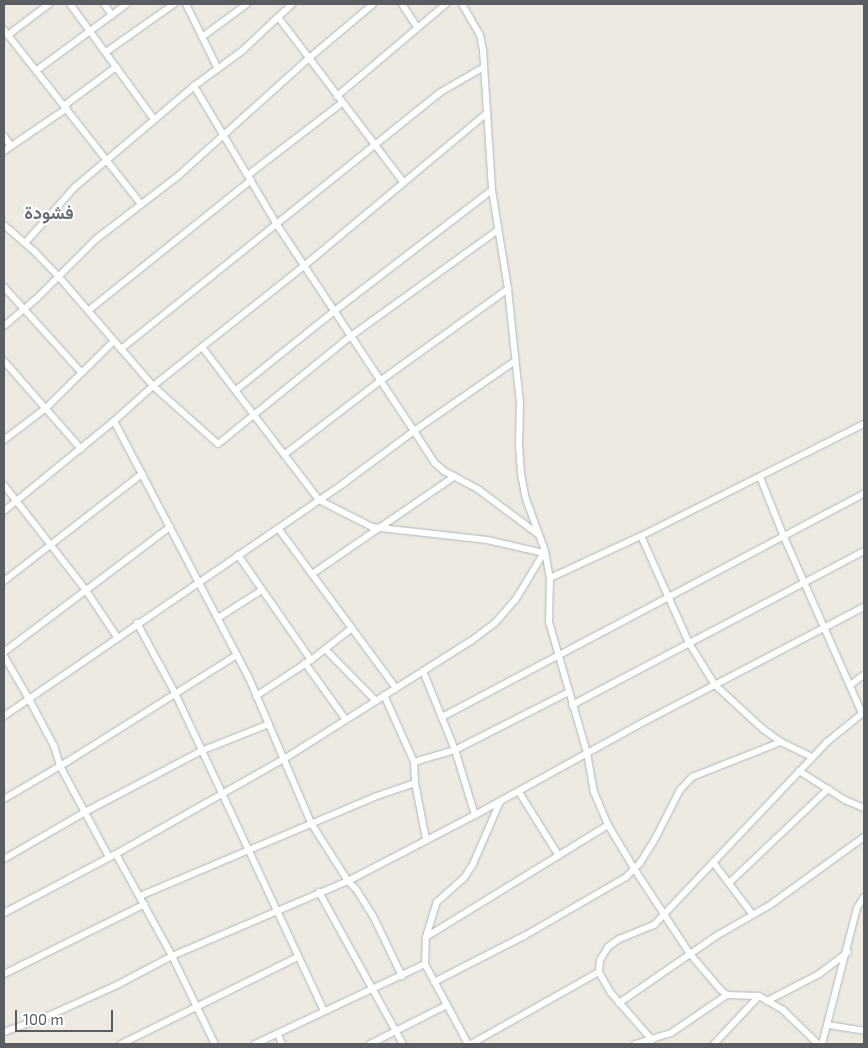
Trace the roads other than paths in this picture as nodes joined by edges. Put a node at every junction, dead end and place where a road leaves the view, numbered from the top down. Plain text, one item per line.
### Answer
1 (49, 4) edge
2 (70, 4) edge
3 (104, 4) edge
4 (127, 4) edge
5 (174, 4) edge
6 (186, 4) edge
7 (247, 4) edge
8 (292, 4) edge
9 (373, 4) edge
10 (402, 4) edge
11 (446, 4) edge
12 (462, 4) edge
13 (112, 15) junction
14 (278, 17) junction
15 (417, 27) junction
16 (90, 31) junction
17 (6, 32) edge
18 (202, 36) junction
19 (106, 52) junction
20 (308, 59) junction
21 (484, 66) junction
22 (116, 67) junction
23 (218, 69) junction
24 (37, 70) junction
25 (194, 86) junction
26 (337, 96) junction
27 (342, 103) junction
28 (66, 106) junction
29 (487, 113) junction
30 (154, 120) junction
31 (224, 135) junction
32 (4, 136) edge
33 (376, 144) junction
34 (11, 146) junction
35 (4, 151) edge
36 (107, 159) junction
37 (250, 177) junction
38 (404, 183) junction
39 (492, 190) junction
40 (141, 204) junction
41 (276, 223) junction
42 (4, 225) edge
43 (498, 230) junction
44 (25, 242) junction
45 (304, 266) junction
46 (59, 277) junction
47 (4, 288) edge
48 (508, 289) junction
49 (24, 309) junction
50 (89, 310) junction
51 (333, 312) junction
52 (4, 326) edge
53 (351, 336) junction
54 (114, 341) junction
55 (202, 346) junction
56 (120, 350) junction
57 (4, 361) edge
58 (515, 361) junction
59 (81, 372) junction
60 (380, 381) junction
61 (153, 386) junction
62 (236, 390) junction
63 (46, 408) junction
64 (253, 413) junction
65 (114, 421) junction
66 (864, 424) edge
67 (414, 431) junction
68 (4, 440) edge
69 (81, 448) junction
70 (284, 454) junction
71 (142, 474) junction
72 (455, 476) junction
73 (760, 477) junction
74 (4, 484) edge
75 (864, 494) edge
76 (319, 500) junction
77 (17, 501) junction
78 (4, 511) edge
79 (170, 527) junction
80 (278, 528) junction
81 (380, 528) junction
82 (539, 535) junction
83 (641, 536) junction
84 (784, 537) junction
85 (50, 543) junction
86 (864, 551) edge
87 (545, 552) junction
88 (238, 555) junction
89 (312, 574) junction
90 (550, 578) junction
91 (4, 581) edge
92 (199, 581) junction
93 (805, 584) junction
94 (85, 590) junction
95 (262, 590) junction
96 (669, 598) junction
97 (864, 607) edge
98 (218, 618) junction
99 (137, 623) junction
100 (824, 628) junction
101 (351, 629) junction
102 (117, 637) junction
103 (689, 643) junction
104 (325, 648) junction
105 (4, 652) edge
106 (236, 655) junction
107 (4, 656) edge
108 (558, 657) junction
109 (308, 662) junction
110 (423, 670) junction
111 (864, 675) edge
112 (715, 685) junction
113 (850, 685) junction
114 (396, 688) junction
115 (569, 692) junction
116 (174, 693) junction
117 (384, 695) junction
118 (256, 696) junction
119 (29, 699) junction
120 (376, 700) junction
121 (572, 705) junction
122 (863, 712) edge
123 (4, 716) edge
124 (442, 717) junction
125 (346, 720) junction
126 (269, 724) junction
127 (781, 742) junction
128 (455, 750) junction
129 (201, 751) junction
130 (587, 753) junction
131 (812, 757) junction
132 (284, 759) junction
133 (414, 762) junction
134 (60, 766) junction
135 (799, 771) junction
136 (415, 783) junction
137 (828, 789) junction
138 (519, 792) junction
139 (221, 793) junction
140 (4, 799) edge
141 (500, 802) junction
142 (864, 808) edge
143 (85, 812) junction
144 (475, 815) junction
145 (311, 822) junction
146 (608, 825) junction
147 (864, 837) edge
148 (426, 839) junction
149 (247, 849) junction
150 (112, 855) junction
151 (559, 856) junction
152 (4, 859) edge
153 (713, 862) junction
154 (635, 869) junction
155 (348, 881) junction
156 (729, 883) junction
157 (318, 892) junction
158 (140, 896) junction
159 (864, 898) edge
160 (145, 904) junction
161 (276, 910) junction
162 (4, 912) edge
163 (664, 913) junction
164 (753, 915) junction
165 (426, 937) junction
166 (848, 952) junction
167 (690, 954) junction
168 (172, 956) junction
169 (298, 956) junction
170 (425, 964) junction
171 (598, 972) junction
172 (4, 974) edge
173 (402, 976) junction
174 (434, 982) junction
175 (372, 989) junction
176 (727, 996) junction
177 (759, 996) junction
178 (767, 1001) junction
179 (620, 1003) junction
180 (447, 1005) junction
181 (198, 1008) junction
182 (324, 1012) junction
183 (828, 1025) junction
184 (396, 1031) junction
185 (864, 1031) edge
186 (4, 1032) edge
187 (278, 1034) junction
188 (652, 1040) junction
189 (121, 1044) edge
190 (214, 1044) edge
191 (255, 1044) edge
192 (282, 1044) edge
193 (370, 1044) edge
194 (403, 1044) edge
195 (470, 1044) edge
196 (635, 1044) edge
197 (714, 1044) edge
198 (818, 1044) edge
199 (822, 1044) edge

1 - 17 street
2 - 16 street
3 - 13 street
4 - 13 street
5 - 19 street
6 - 18 street
7 - 18 street
8 - 14 street
9 - 20 street
10 - 15 street
11 - 15 street
12 - 21 street
13 - 16 street
14 - 20 street
14 - 23 street
15 - 26 street
16 - 19 street
16 - 24 street
17 - 24 street
18 - 23 street
19 - 22 street
20 - 26 street
20 - 31 street
21 - 29 street
21 - 33 street
22 - 28 street
22 - 30 street
23 - 25 street
24 - 28 street
25 - 30 street
25 - 31 street
26 - 27 street
27 - 33 street
27 - 37 street
28 - 34 street
28 - 36 street
29 - 38 street
29 - 39 street
30 - 36 street
31 - 37 street
31 - 40 street
32 - 34 street
33 - 38 street
33 - 41 street
34 - 35 street
36 - 40 street
36 - 44 street
37 - 41 street
37 - 50 street
38 - 45 street
39 - 43 street
39 - 51 street
40 - 46 street
41 - 45 street
41 - 56 street
42 - 44 street
43 - 48 street
43 - 53 street
44 - 46 street
45 - 51 street
45 - 55 street
46 - 49 street
46 - 50 street
47 - 49 street
48 - 58 street
48 - 60 street
49 - 52 street
49 - 59 street
50 - 54 street
51 - 53 street
51 - 62 street
53 - 60 street
53 - 64 street
54 - 56 street
54 - 59 street
55 - 61 street
55 - 62 street
56 - 61 street
57 - 63 street
58 - 67 street
58 - 82 street
59 - 63 street
60 - 67 street
60 - 70 street
61 - 64 street
61 - 65 street
62 - 64 street
63 - 68 street
63 - 69 street
64 - 70 street
65 - 69 street
65 - 71 street
66 - 73 street
67 - 72 street
67 - 76 street
69 - 77 street
70 - 76 street
71 - 79 street
71 - 85 street
72 - 81 street
72 - 82 street
73 - 83 street
73 - 84 street
74 - 77 street
75 - 84 street
76 - 80 street
76 - 81 street
77 - 78 street
77 - 85 street
79 - 92 street
79 - 94 street
80 - 88 street
80 - 89 street
81 - 87 street
81 - 89 street
82 - 87 street
83 - 90 street
83 - 96 street
84 - 93 street
84 - 96 street
85 - 91 street
85 - 94 street
86 - 93 street
87 - 90 street
87 - 110 street
88 - 92 street
88 - 95 street
89 - 101 street
90 - 108 street
92 - 98 street
92 - 99 street
93 - 100 street
93 - 103 street
94 - 102 street
94 - 105 street
95 - 98 street
95 - 109 street
96 - 103 street
96 - 108 street
97 - 100 street
98 - 106 street
99 - 102 street
99 - 116 street
100 - 112 street
100 - 113 street
101 - 104 street
101 - 114 street
102 - 119 street
103 - 112 street
103 - 121 street
104 - 109 street
104 - 120 street
106 - 116 street
106 - 118 street
107 - 119 street
108 - 115 street
108 - 124 street
109 - 118 street
109 - 125 street
110 - 114 street
110 - 124 street
111 - 113 street
112 - 127 street
112 - 130 street
113 - 122 street
114 - 117 street
115 - 121 street
115 - 128 street
116 - 129 street
116 - 134 street
117 - 120 street
117 - 133 street
118 - 126 street
119 - 123 street
119 - 134 street
120 - 125 street
121 - 130 street
122 - 131 street
124 - 128 street
125 - 132 street
126 - 129 street
126 - 132 street
127 - 131 street
127 - 154 street
128 - 133 street
128 - 144 street
129 - 139 street
129 - 143 street
130 - 138 street
130 - 146 street
131 - 135 street
132 - 139 street
132 - 145 street
133 - 136 street
134 - 140 street
134 - 143 street
135 - 137 street
135 - 153 street
136 - 145 street
136 - 148 street
137 - 142 street
137 - 156 street
138 - 141 street
138 - 151 street
139 - 149 street
139 - 150 street
141 - 144 street
141 - 165 street
143 - 150 street
143 - 152 street
144 - 148 street
145 - 149 street
145 - 155 street
146 - 151 street
146 - 154 street
147 - 164 street
148 - 155 street
149 - 158 street
149 - 161 street
150 - 158 street
150 - 162 street
151 - 165 street
153 - 156 street
153 - 163 street
154 - 163 street
154 - 174 street
155 - 157 street
155 - 173 street
156 - 164 street
157 - 161 street
157 - 175 street
158 - 160 street
159 - 166 street
160 - 168 street
160 - 172 street
161 - 168 street
161 - 169 street
163 - 167 street
163 - 171 street
164 - 167 street
165 - 170 street
166 - 178 street
166 - 183 street
167 - 176 street
167 - 179 street
168 - 181 street
168 - 186 street
169 - 181 street
169 - 182 street
170 - 173 street
170 - 174 street
171 - 179 street
171 - 195 street
173 - 175 street
174 - 180 street
175 - 182 street
175 - 184 street
176 - 177 street
176 - 188 street
177 - 178 street
177 - 197 street
178 - 198 street
179 - 188 street
180 - 184 street
180 - 195 street
181 - 189 street
181 - 190 street
182 - 187 street
183 - 185 street
183 - 199 street
184 - 193 street
184 - 194 street
187 - 191 street
187 - 192 street
188 - 196 street

